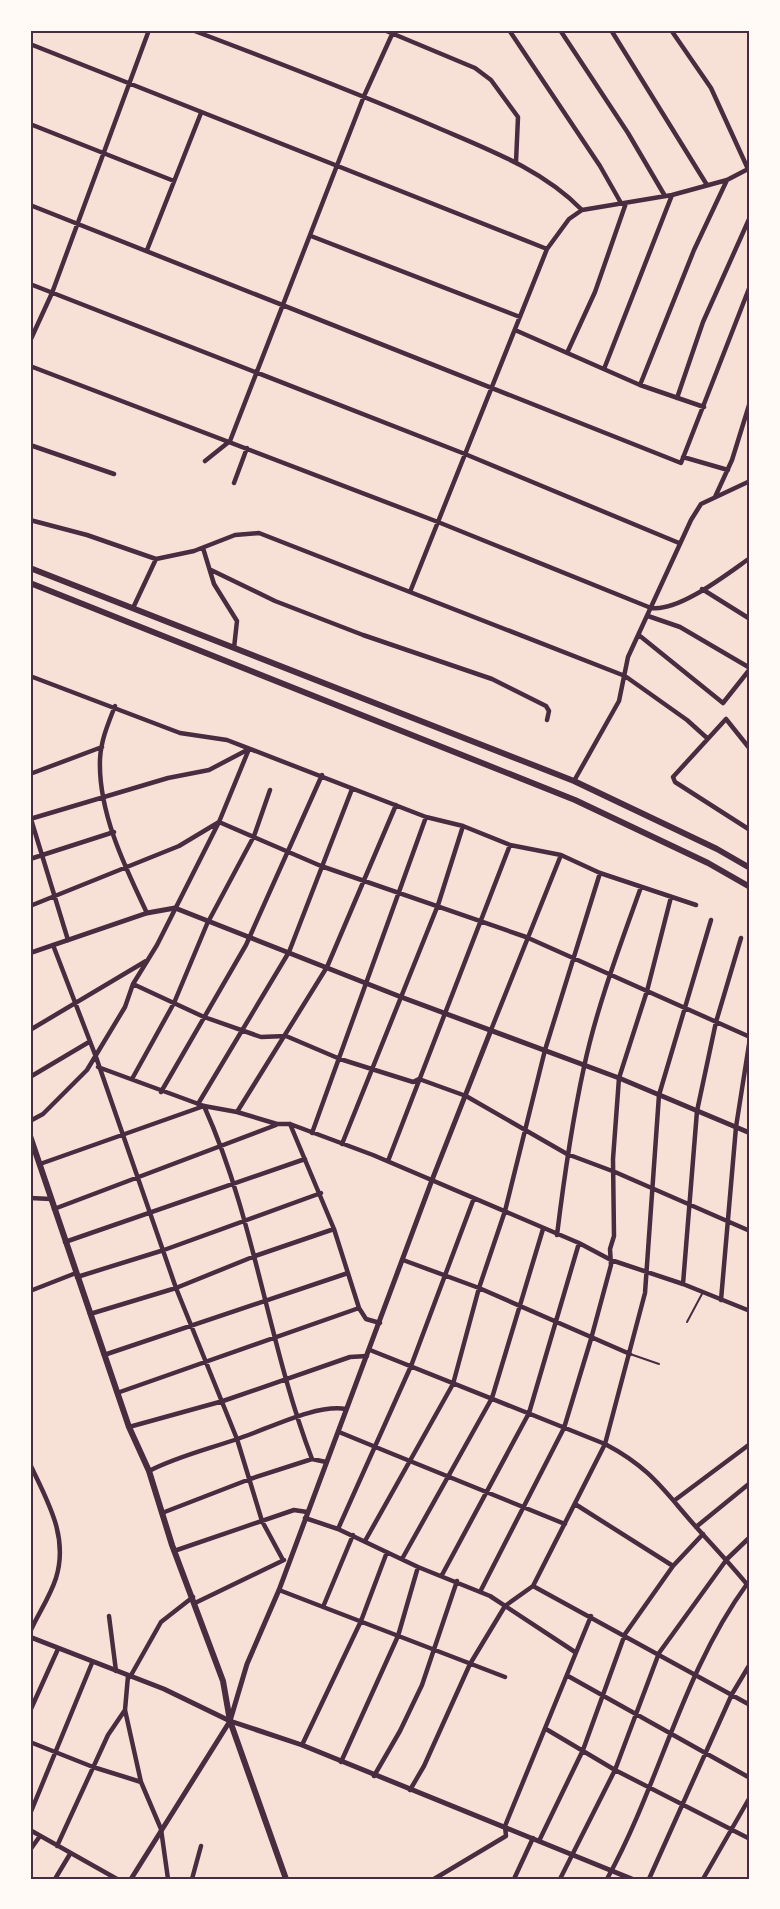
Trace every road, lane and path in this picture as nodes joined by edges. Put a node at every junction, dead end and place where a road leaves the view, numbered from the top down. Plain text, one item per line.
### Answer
1 (150, 30) edge
2 (192, 30) edge
3 (384, 30) edge
4 (509, 30) edge
5 (560, 30) edge
6 (611, 30) edge
7 (671, 30) edge
8 (393, 32) edge
9 (30, 44) edge
10 (130, 85) junction
11 (364, 96) junction
12 (201, 113) junction
13 (30, 124) edge
14 (105, 153) junction
15 (516, 162) junction
16 (339, 167) junction
17 (749, 169) edge
18 (727, 180) junction
19 (174, 181) junction
20 (707, 185) junction
21 (672, 195) junction
22 (665, 196) junction
23 (624, 203) junction
24 (30, 205) edge
25 (582, 210) junction
26 (750, 217) edge
27 (76, 224) junction
28 (311, 236) junction
29 (547, 249) junction
30 (147, 250) junction
31 (30, 284) edge
32 (750, 286) edge
33 (52, 293) junction
34 (284, 304) junction
35 (520, 317) junction
36 (515, 330) junction
37 (30, 341) edge
38 (567, 353) junction
39 (30, 366) edge
40 (604, 369) junction
41 (257, 374) junction
42 (640, 385) junction
43 (493, 386) junction
44 (677, 398) junction
45 (750, 402) edge
46 (704, 407) junction
47 (230, 441) junction
48 (30, 445) edge
49 (247, 448) junction
50 (465, 454) junction
51 (682, 460) junction
52 (205, 461) dead end
53 (728, 470) junction
54 (114, 474) dead end
55 (750, 481) edge
56 (234, 483) dead end
57 (715, 497) junction
58 (30, 520) edge
59 (438, 522) junction
60 (679, 543) junction
61 (203, 548) junction
62 (750, 558) edge
63 (156, 559) junction
64 (30, 568) edge
65 (211, 570) junction
66 (30, 583) edge
67 (702, 589) junction
68 (410, 592) junction
69 (133, 608) junction
70 (651, 608) junction
71 (648, 616) junction
72 (750, 619) edge
73 (640, 636) junction
74 (234, 648) junction
75 (251, 655) junction
76 (750, 668) edge
77 (246, 669) junction
78 (30, 676) edge
79 (625, 676) junction
80 (115, 706) junction
81 (547, 720) dead end
82 (707, 738) junction
83 (102, 747) junction
84 (249, 749) junction
85 (750, 749) edge
86 (30, 774) edge
87 (322, 775) junction
88 (574, 781) junction
89 (352, 789) junction
90 (270, 790) dead end
91 (102, 795) junction
92 (396, 805) junction
93 (426, 817) junction
94 (30, 818) edge
95 (219, 822) junction
96 (463, 826) junction
97 (750, 830) edge
98 (114, 832) junction
99 (254, 836) junction
100 (510, 845) junction
101 (288, 852) junction
102 (42, 855) junction
103 (561, 855) junction
104 (30, 859) edge
105 (321, 866) junction
106 (126, 868) junction
107 (750, 868) edge
108 (600, 873) junction
109 (364, 879) junction
110 (641, 887) junction
111 (750, 887) edge
112 (399, 893) junction
113 (671, 897) junction
114 (55, 898) junction
115 (438, 904) junction
116 (696, 905) dead end
117 (30, 906) edge
118 (175, 908) junction
119 (147, 913) junction
120 (209, 920) junction
121 (711, 920) dead end
122 (480, 921) junction
123 (250, 936) junction
124 (526, 937) junction
125 (741, 938) dead end
126 (68, 940) junction
127 (53, 945) junction
128 (289, 952) junction
129 (30, 953) edge
130 (575, 959) junction
131 (148, 960) junction
132 (327, 967) junction
133 (610, 975) junction
134 (368, 983) junction
135 (134, 984) junction
136 (647, 992) junction
137 (401, 997) junction
138 (174, 1003) junction
139 (74, 1004) junction
140 (687, 1009) junction
141 (444, 1013) junction
142 (204, 1017) junction
143 (716, 1022) junction
144 (243, 1029) junction
145 (30, 1030) edge
146 (491, 1030) junction
147 (286, 1036) junction
148 (750, 1037) edge
149 (89, 1042) junction
150 (545, 1050) junction
151 (96, 1057) junction
152 (340, 1059) junction
153 (584, 1065) junction
154 (98, 1067) junction
155 (372, 1069) junction
156 (30, 1077) edge
157 (619, 1078) junction
158 (132, 1079) junction
159 (419, 1079) junction
160 (160, 1092) junction
161 (659, 1095) junction
162 (466, 1096) junction
163 (198, 1104) junction
164 (204, 1106) junction
165 (697, 1111) junction
166 (237, 1112) junction
167 (30, 1121) edge
168 (277, 1124) junction
169 (290, 1124) junction
170 (736, 1127) junction
171 (525, 1129) junction
172 (312, 1133) junction
173 (750, 1133) edge
174 (30, 1136) edge
175 (123, 1137) junction
176 (342, 1144) junction
177 (219, 1146) junction
178 (567, 1154) junction
179 (305, 1159) junction
180 (388, 1161) junction
181 (40, 1164) junction
182 (615, 1172) junction
183 (137, 1176) junction
184 (432, 1180) junction
185 (232, 1183) junction
186 (653, 1190) junction
187 (321, 1193) junction
188 (30, 1198) edge
189 (474, 1198) junction
190 (51, 1199) junction
191 (690, 1206) junction
192 (54, 1209) junction
193 (505, 1211) junction
194 (150, 1213) junction
195 (243, 1220) junction
196 (729, 1221) junction
197 (334, 1229) junction
198 (543, 1229) junction
199 (750, 1231) edge
200 (557, 1235) junction
201 (65, 1242) junction
202 (579, 1243) junction
203 (164, 1250) junction
204 (255, 1256) junction
205 (403, 1260) junction
206 (611, 1260) junction
207 (648, 1272) junction
208 (348, 1273) junction
209 (77, 1275) junction
210 (445, 1276) junction
211 (683, 1284) junction
212 (176, 1288) junction
213 (479, 1288) junction
214 (30, 1291) edge
215 (703, 1292) junction
216 (722, 1300) junction
217 (267, 1301) junction
218 (359, 1308) junction
219 (519, 1308) junction
220 (750, 1311) edge
221 (90, 1314) junction
222 (687, 1322) dead end
223 (380, 1323) junction
224 (555, 1323) junction
225 (191, 1324) junction
226 (274, 1337) junction
227 (591, 1339) junction
228 (368, 1353) junction
229 (104, 1354) junction
230 (630, 1354) junction
231 (207, 1362) junction
232 (659, 1364) dead end
233 (411, 1366) junction
234 (284, 1379) junction
235 (453, 1384) junction
236 (117, 1393) junction
237 (492, 1398) junction
238 (223, 1401) junction
239 (346, 1409) junction
240 (529, 1413) junction
241 (296, 1418) junction
242 (129, 1428) junction
243 (564, 1428) junction
244 (339, 1432) junction
245 (237, 1439) junction
246 (605, 1444) junction
247 (750, 1444) edge
248 (375, 1447) junction
249 (312, 1459) junction
250 (326, 1462) junction
251 (30, 1464) edge
252 (410, 1464) junction
253 (149, 1471) junction
254 (449, 1476) junction
255 (250, 1479) junction
256 (750, 1484) edge
257 (489, 1493) junction
258 (675, 1500) junction
259 (575, 1504) junction
260 (523, 1507) junction
261 (307, 1512) junction
262 (162, 1513) junction
263 (305, 1518) junction
264 (262, 1521) junction
265 (565, 1524) junction
266 (696, 1527) junction
267 (338, 1529) junction
268 (703, 1534) junction
269 (353, 1535) junction
270 (750, 1537) edge
271 (365, 1541) junction
272 (174, 1551) junction
273 (387, 1552) junction
274 (402, 1559) junction
275 (727, 1559) junction
276 (286, 1561) junction
277 (673, 1566) junction
278 (418, 1567) junction
279 (442, 1575) junction
280 (457, 1581) junction
281 (533, 1586) junction
282 (749, 1586) edge
283 (279, 1590) junction
284 (480, 1592) junction
285 (194, 1600) junction
286 (505, 1606) junction
287 (323, 1607) junction
288 (109, 1616) dead end
289 (591, 1616) junction
290 (361, 1621) junction
291 (30, 1634) edge
292 (625, 1634) junction
293 (398, 1636) junction
294 (58, 1649) junction
295 (432, 1649) junction
296 (576, 1652) junction
297 (659, 1653) junction
298 (92, 1663) junction
299 (750, 1664) edge
300 (470, 1665) junction
301 (116, 1671) junction
302 (694, 1673) junction
303 (129, 1676) junction
304 (568, 1676) junction
305 (506, 1677) dead end
306 (732, 1694) junction
307 (604, 1695) junction
308 (750, 1705) edge
309 (125, 1710) junction
310 (30, 1711) edge
311 (635, 1714) junction
312 (230, 1721) junction
313 (546, 1729) junction
314 (669, 1734) junction
315 (30, 1742) edge
316 (302, 1745) junction
317 (583, 1750) junction
318 (706, 1752) junction
319 (56, 1753) junction
320 (341, 1762) junction
321 (93, 1767) junction
322 (615, 1770) junction
323 (374, 1776) junction
324 (750, 1778) edge
325 (141, 1782) junction
326 (650, 1787) junction
327 (410, 1790) junction
328 (750, 1797) edge
329 (684, 1804) junction
330 (30, 1814) edge
331 (505, 1826) junction
332 (161, 1829) junction
333 (732, 1829) junction
334 (30, 1830) edge
335 (40, 1836) junction
336 (532, 1838) junction
337 (750, 1839) edge
338 (539, 1841) junction
339 (57, 1846) junction
340 (201, 1846) dead end
341 (30, 1850) edge
342 (70, 1854) junction
343 (572, 1854) junction
344 (611, 1871) junction
345 (55, 1879) edge
346 (117, 1879) edge
347 (131, 1879) edge
348 (168, 1879) edge
349 (192, 1879) edge
350 (286, 1879) edge
351 (434, 1879) edge
352 (513, 1879) edge
353 (560, 1879) edge
354 (607, 1879) edge
355 (632, 1879) edge
356 (649, 1879) edge
357 (703, 1879) edge

1 - 10 street
2 - 11 street
3 - 8 street
4 - 23 street
5 - 22 street
6 - 20 street
7 - 17 street
8 - 11 street
8 - 15 street
9 - 10 street
10 - 12 street
10 - 14 street
11 - 15 street
11 - 16 street
12 - 16 street
12 - 19 street
13 - 14 street
14 - 19 street
14 - 27 street
15 - 25 street
16 - 28 street
16 - 29 street
17 - 18 street
18 - 20 street
18 - 42 street
19 - 30 street
20 - 21 street
21 - 22 street
21 - 40 street
22 - 23 street
23 - 25 street
23 - 38 street
24 - 27 street
25 - 29 street
26 - 44 street
27 - 30 street
27 - 33 street
28 - 34 street
28 - 35 street
29 - 35 street
30 - 34 street
31 - 33 street
32 - 46 street
33 - 37 street
33 - 41 street
34 - 41 street
34 - 43 street
35 - 36 street
36 - 38 street
36 - 43 street
38 - 40 street
39 - 47 street
40 - 42 street
41 - 47 street
41 - 50 street
42 - 44 street
43 - 50 street
43 - 51 street
44 - 46 street
45 - 53 street
46 - 51 street
47 - 49 street
47 - 52 street
48 - 54 street
49 - 56 street
49 - 59 street
50 - 59 street
50 - 60 street
51 - 53 street
53 - 57 street
55 - 57 street
57 - 60 street
58 - 63 street
59 - 68 street
59 - 70 street
60 - 70 street
61 - 63 street
61 - 65 street
61 - 68 street
62 - 67 street
63 - 69 street
64 - 69 main road
65 - 74 street
65 - 81 street
66 - 77 main road
67 - 70 street
67 - 72 street
68 - 79 street
69 - 74 main road
70 - 71 street
71 - 73 street
71 - 76 street
73 - 76 street
73 - 79 street
74 - 75 main road
75 - 77 main road
75 - 88 main road
77 - 111 main road
78 - 80 street
79 - 82 street
79 - 88 street
80 - 83 street
80 - 84 street
82 - 85 street
82 - 97 street
83 - 86 street
83 - 91 street
84 - 87 street
84 - 91 street
84 - 95 street
87 - 89 street
87 - 101 street
88 - 107 main road
89 - 92 street
89 - 105 street
90 - 99 street
91 - 94 street
91 - 98 street
92 - 93 street
92 - 109 street
93 - 96 street
93 - 112 street
94 - 102 street
95 - 99 street
95 - 106 street
95 - 118 street
96 - 100 street
96 - 115 street
98 - 102 street
98 - 106 street
99 - 101 street
99 - 120 street
100 - 103 street
100 - 122 street
101 - 105 street
101 - 123 street
102 - 104 street
102 - 114 street
103 - 108 street
103 - 124 street
105 - 109 street
105 - 128 street
106 - 114 street
106 - 119 street
108 - 110 street
108 - 130 street
109 - 112 street
109 - 132 street
110 - 113 street
110 - 133 street
112 - 115 street
112 - 134 street
113 - 116 street
113 - 136 street
114 - 117 street
114 - 126 street
115 - 122 street
115 - 137 street
118 - 119 street
118 - 120 street
118 - 131 street
119 - 126 street
120 - 123 street
120 - 138 street
121 - 140 street
122 - 124 street
122 - 141 street
123 - 128 street
123 - 142 street
124 - 130 street
124 - 146 street
125 - 143 street
126 - 127 street
127 - 129 street
127 - 139 street
128 - 132 street
128 - 144 street
130 - 133 street
130 - 150 street
131 - 135 street
131 - 139 street
132 - 134 street
132 - 147 street
133 - 136 street
133 - 153 street
134 - 137 street
134 - 152 street
135 - 138 street
135 - 151 street
136 - 140 street
136 - 157 street
137 - 141 street
137 - 155 street
138 - 142 street
138 - 158 street
139 - 145 street
139 - 149 street
140 - 143 street
140 - 161 street
141 - 146 street
141 - 159 street
142 - 144 street
142 - 160 street
143 - 148 street
143 - 165 street
144 - 147 street
144 - 163 street
146 - 150 street
146 - 162 street
147 - 152 street
147 - 166 street
148 - 170 street
149 - 151 street
149 - 156 street
150 - 153 street
150 - 171 street
151 - 154 street
151 - 167 street
152 - 155 street
152 - 172 street
153 - 157 street
153 - 178 street
154 - 158 street
154 - 175 street
155 - 159 street
155 - 176 street
157 - 161 street
157 - 182 street
158 - 160 street
159 - 162 street
159 - 180 street
160 - 163 street
161 - 165 street
161 - 186 street
162 - 171 street
162 - 184 street
163 - 164 street
164 - 166 street
164 - 175 street
164 - 177 street
165 - 170 street
165 - 191 street
166 - 168 street
168 - 169 street
168 - 177 street
169 - 172 street
169 - 179 street
170 - 173 street
170 - 196 street
171 - 178 street
171 - 193 street
172 - 176 street
174 - 181 main road
175 - 181 street
175 - 183 street
176 - 180 street
177 - 183 street
177 - 185 street
178 - 182 street
178 - 200 street
179 - 185 street
179 - 187 street
180 - 184 street
181 - 190 main road
182 - 186 street
182 - 206 street
183 - 192 street
183 - 194 street
184 - 189 street
184 - 205 street
185 - 194 street
185 - 195 street
186 - 191 street
186 - 207 street
187 - 195 street
187 - 197 street
188 - 190 street
189 - 193 street
189 - 210 street
190 - 192 main road
191 - 196 street
191 - 211 street
192 - 201 main road
193 - 198 street
193 - 213 street
194 - 201 street
194 - 203 street
195 - 203 street
195 - 204 street
196 - 199 street
196 - 216 street
197 - 204 street
197 - 208 street
198 - 200 street
198 - 219 street
200 - 202 street
201 - 209 main road
202 - 206 street
202 - 224 street
203 - 209 street
203 - 212 street
204 - 212 street
204 - 217 street
205 - 210 street
205 - 223 street
206 - 207 street
206 - 227 street
207 - 211 street
207 - 230 street
208 - 217 street
208 - 218 street
209 - 214 street
209 - 221 main road
210 - 213 street
210 - 233 street
211 - 215 street
212 - 221 street
212 - 225 street
213 - 219 street
213 - 235 street
215 - 216 street
215 - 222 lane
216 - 220 street
217 - 225 street
217 - 226 street
218 - 223 street
218 - 226 street
219 - 224 street
219 - 237 street
221 - 229 main road
223 - 228 street
224 - 227 street
224 - 240 street
225 - 229 street
225 - 231 street
226 - 231 street
226 - 234 street
227 - 230 street
227 - 243 street
228 - 233 street
228 - 234 street
228 - 239 street
229 - 236 main road
230 - 232 lane
230 - 246 street
231 - 236 street
231 - 238 street
233 - 235 street
233 - 248 street
234 - 238 street
234 - 241 street
235 - 237 street
235 - 252 street
236 - 242 main road
237 - 240 street
237 - 254 street
238 - 242 street
238 - 245 street
239 - 241 street
239 - 244 street
240 - 243 street
240 - 257 street
241 - 245 street
241 - 249 street
242 - 253 main road
243 - 246 street
243 - 260 street
244 - 248 street
244 - 250 street
245 - 253 street
245 - 255 street
246 - 258 street
246 - 259 street
247 - 258 street
248 - 252 street
248 - 267 street
249 - 250 street
249 - 255 street
250 - 261 street
251 - 291 street
252 - 254 street
252 - 271 street
253 - 262 main road
254 - 257 street
254 - 274 street
255 - 262 street
255 - 264 street
256 - 266 street
257 - 260 street
257 - 279 street
258 - 266 street
259 - 265 street
259 - 277 street
260 - 265 street
260 - 284 street
261 - 263 street
261 - 264 street
262 - 272 main road
263 - 267 street
263 - 276 street
264 - 272 street
264 - 276 street
265 - 281 street
266 - 268 street
267 - 269 street
268 - 275 street
268 - 277 street
269 - 271 street
269 - 287 street
270 - 275 street
271 - 273 street
272 - 285 main road
273 - 274 street
273 - 290 street
274 - 278 street
275 - 282 street
275 - 297 street
276 - 283 street
276 - 285 street
277 - 292 street
278 - 279 street
278 - 293 street
279 - 280 street
280 - 284 street
280 - 295 street
281 - 286 street
281 - 289 street
282 - 302 street
283 - 287 street
283 - 312 street
284 - 286 street
285 - 303 street
285 - 312 main road
286 - 296 street
286 - 300 street
287 - 290 street
288 - 301 street
289 - 292 street
289 - 296 street
290 - 293 street
290 - 316 street
291 - 294 street
292 - 297 street
292 - 307 street
293 - 295 street
293 - 320 street
294 - 298 street
294 - 310 street
295 - 300 street
295 - 323 street
296 - 304 street
297 - 302 street
297 - 311 street
298 - 301 street
298 - 319 street
299 - 306 street
300 - 305 street
300 - 327 street
301 - 303 street
302 - 306 street
302 - 314 street
303 - 309 street
303 - 312 street
304 - 307 street
304 - 313 street
306 - 308 street
306 - 318 street
307 - 311 street
307 - 317 street
309 - 321 street
309 - 325 street
311 - 314 street
311 - 322 street
312 - 316 street
312 - 332 street
312 - 350 main road
313 - 317 street
313 - 331 street
314 - 318 street
314 - 326 street
315 - 319 street
316 - 320 street
317 - 322 street
317 - 338 street
318 - 324 street
318 - 329 street
319 - 321 street
319 - 330 street
320 - 323 street
321 - 325 street
321 - 339 street
322 - 326 street
322 - 343 street
323 - 327 street
325 - 332 street
326 - 329 street
326 - 344 street
327 - 331 street
328 - 333 street
329 - 333 street
329 - 356 street
331 - 336 street
331 - 351 street
332 - 347 street
332 - 348 street
333 - 337 street
333 - 357 street
334 - 335 street
335 - 339 street
335 - 341 street
336 - 338 street
336 - 352 street
338 - 343 street
339 - 342 street
340 - 349 street
342 - 345 street
342 - 346 street
343 - 344 street
343 - 353 street
344 - 354 street
344 - 355 street

